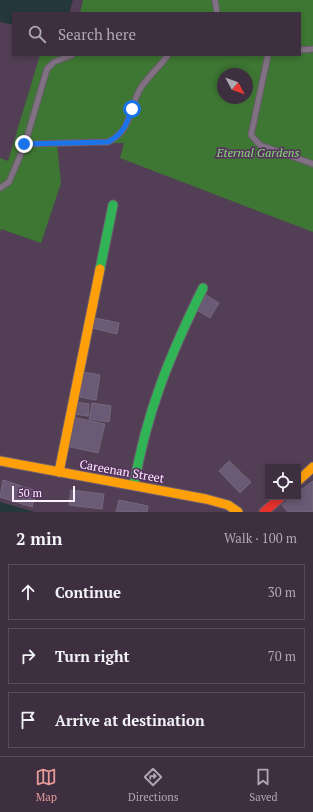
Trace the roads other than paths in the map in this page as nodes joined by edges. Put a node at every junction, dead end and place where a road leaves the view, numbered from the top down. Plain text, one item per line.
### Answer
1 (215, 0) edge
2 (217, 12) edge
3 (313, 49) edge
4 (301, 50) edge
5 (69, 56) edge
6 (167, 56) edge
7 (268, 56) edge
8 (24, 144) junction
9 (313, 164) edge
10 (0, 188) edge
11 (113, 205) dead end
12 (203, 288) dead end
13 (0, 461) edge
14 (313, 467) edge
15 (59, 472) junction
16 (301, 478) edge
17 (134, 486) junction
18 (278, 500) edge
19 (238, 512) edge
20 (264, 512) edge

1 - 2 lane
3 - 4 lane
5 - 8 lane
6 - 8 lane
7 - 9 lane
8 - 10 lane
11 - 15 street
12 - 17 street
13 - 15 street, Careenan Street
14 - 16 street
15 - 17 street, Careenan Street
17 - 19 street, Careenan Street
18 - 20 street

